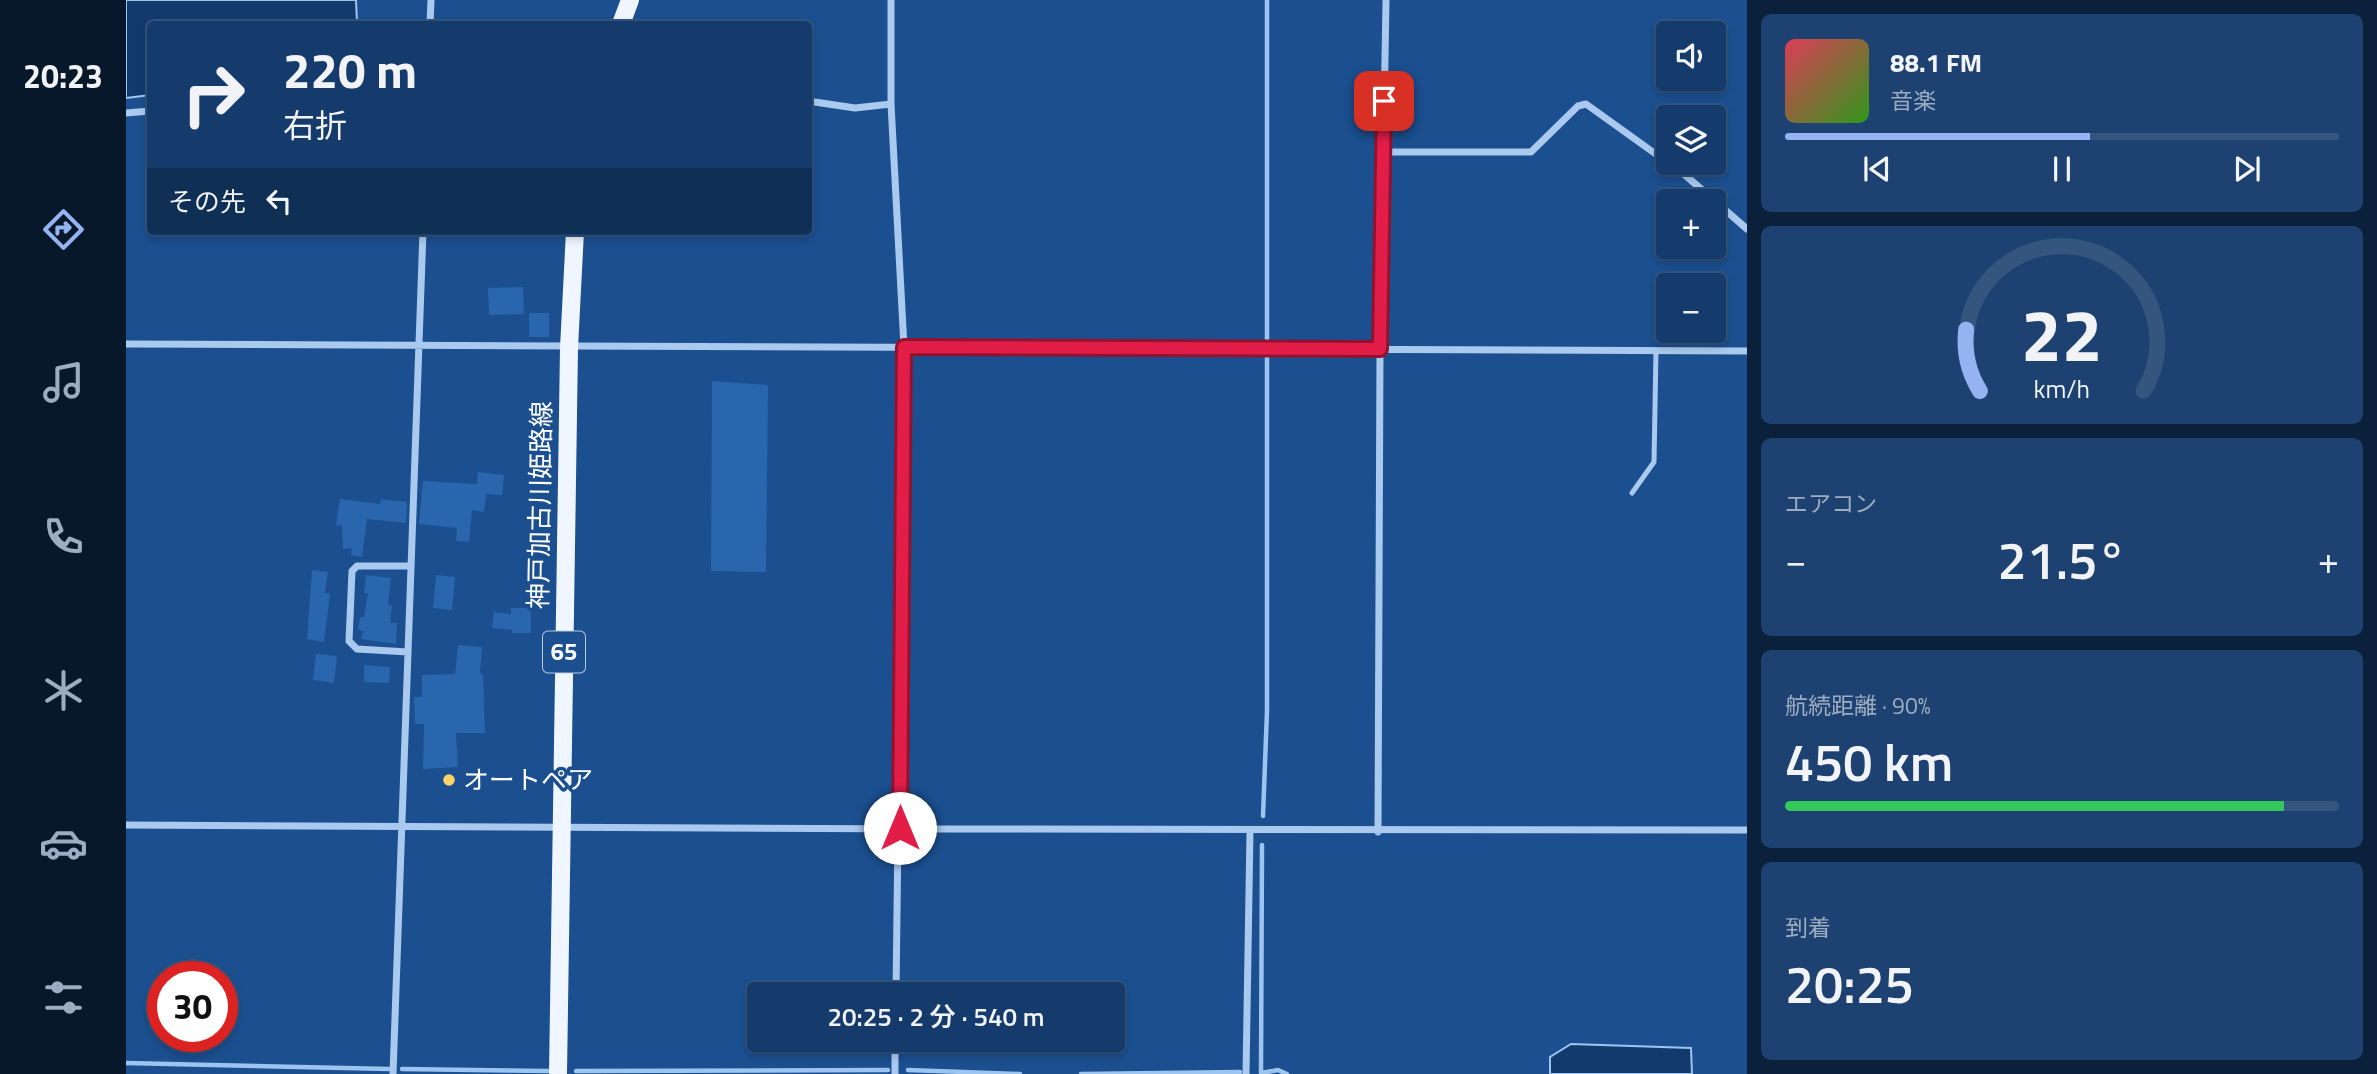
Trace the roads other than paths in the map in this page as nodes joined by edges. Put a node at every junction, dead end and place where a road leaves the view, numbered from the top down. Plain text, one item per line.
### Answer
1 (431, 0) edge
2 (630, 0) edge
3 (891, 0) edge
4 (1386, 0) edge
5 (430, 21) edge
6 (622, 21) edge
7 (812, 102) edge
8 (891, 104) junction
9 (147, 111) edge
10 (126, 113) edge
11 (1383, 152) junction
12 (1747, 229) edge
13 (423, 235) edge
14 (575, 235) edge
15 (126, 344) edge
16 (420, 346) junction
17 (904, 347) junction
18 (569, 348) junction
19 (1380, 349) junction
20 (1656, 351) junction
21 (1747, 351) edge
22 (1632, 493) dead end
23 (411, 566) junction
24 (408, 652) junction
25 (126, 825) edge
26 (401, 825) junction
27 (561, 825) junction
28 (900, 828) junction
29 (1747, 830) edge
30 (1250, 831) junction
31 (1378, 832) junction
32 (896, 982) edge
33 (895, 1052) edge
34 (393, 1074) edge
35 (558, 1074) edge
36 (895, 1074) edge
37 (1246, 1074) edge

1 - 5 street
2 - 6 main road
3 - 8 street
4 - 11 street
7 - 8 street
8 - 17 street
9 - 10 street
11 - 12 street
11 - 19 street
13 - 16 street
14 - 18 main road, 神戸加古川姫路線 / 65
15 - 16 street
16 - 18 street
16 - 23 street
17 - 18 street
17 - 19 street
17 - 28 street
18 - 27 main road, 神戸加古川姫路線 / 65
19 - 20 street
19 - 31 street
20 - 21 street
20 - 22 lane
23 - 24 street
23 - 24 street
24 - 26 street
25 - 26 street
26 - 27 street
26 - 34 street
27 - 28 street
27 - 35 main road, 神戸加古川姫路線 / 65
28 - 30 street
28 - 32 street
29 - 31 street
30 - 31 street
30 - 37 street
33 - 36 street

